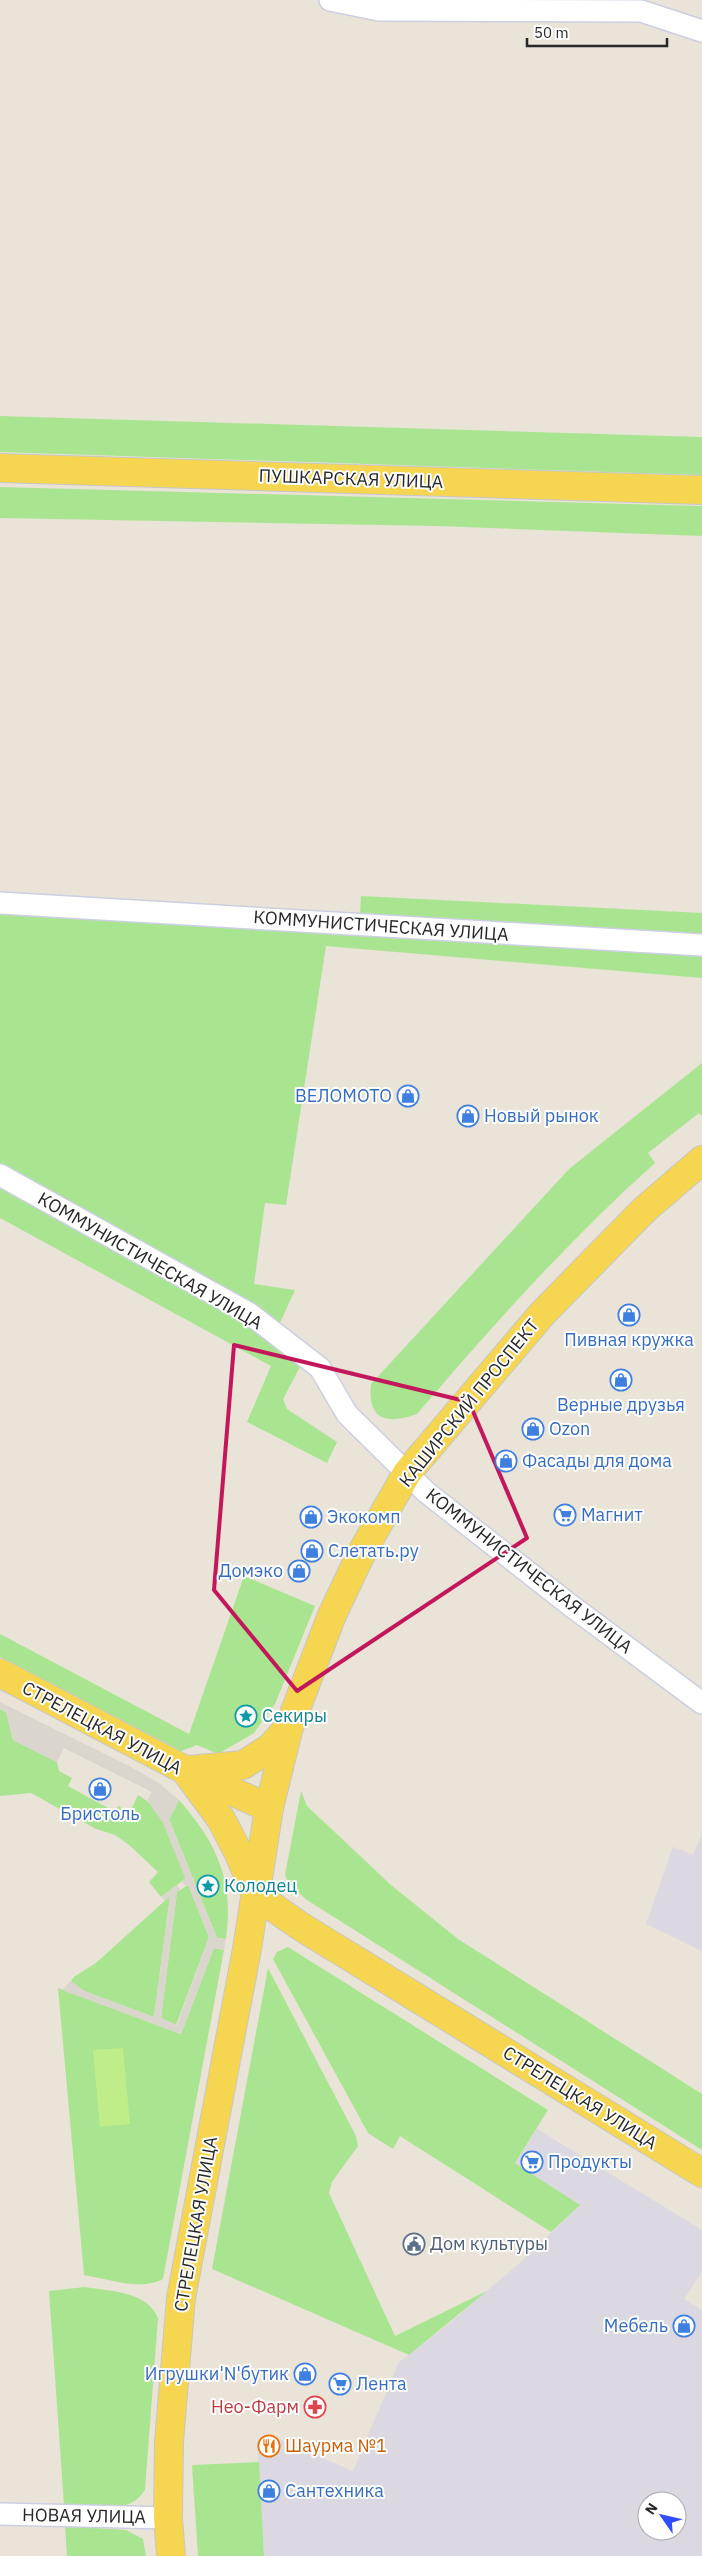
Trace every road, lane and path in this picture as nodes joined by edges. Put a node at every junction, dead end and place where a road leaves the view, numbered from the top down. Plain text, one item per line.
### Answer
1 (330, 0) edge
2 (702, 31) edge
3 (0, 468) edge
4 (702, 490) edge
5 (0, 903) edge
6 (702, 945) edge
7 (702, 1160) edge
8 (0, 1175) edge
9 (407, 1473) junction
10 (0, 1673) edge
11 (702, 1703) edge
12 (289, 1727) junction
13 (185, 1770) junction
14 (269, 1808) junction
15 (256, 1894) junction
16 (702, 2173) edge
17 (0, 2514) edge
18 (168, 2518) junction
19 (171, 2556) edge

1 - 2 street
3 - 4 main road, ПУШКАРСКАЯ УЛИЦА
5 - 6 street, КОММУНИСТИЧЕСКАЯ УЛИЦА
7 - 9 main road, КАШИРСКИЙ ПРОСПЕКТ
8 - 9 street, КОММУНИСТИЧЕСКАЯ УЛИЦА
9 - 11 street, КОММУНИСТИЧЕСКАЯ УЛИЦА
9 - 12 main road, КАШИРСКИЙ ПРОСПЕКТ
10 - 13 main road, СТРЕЛЕЦКАЯ УЛИЦА
12 - 13 main road
12 - 14 main road, КАШИРСКИЙ ПРОСПЕКТ
13 - 14 main road
13 - 15 main road, СТРЕЛЕЦКАЯ УЛИЦА
14 - 15 main road, КАШИРСКИЙ ПРОСПЕКТ
15 - 16 main road, СТРЕЛЕЦКАЯ УЛИЦА
15 - 18 main road, СТРЕЛЕЦКАЯ УЛИЦА
17 - 18 street, НОВАЯ УЛИЦА
18 - 19 main road, СТРЕЛЕЦКАЯ УЛИЦА

